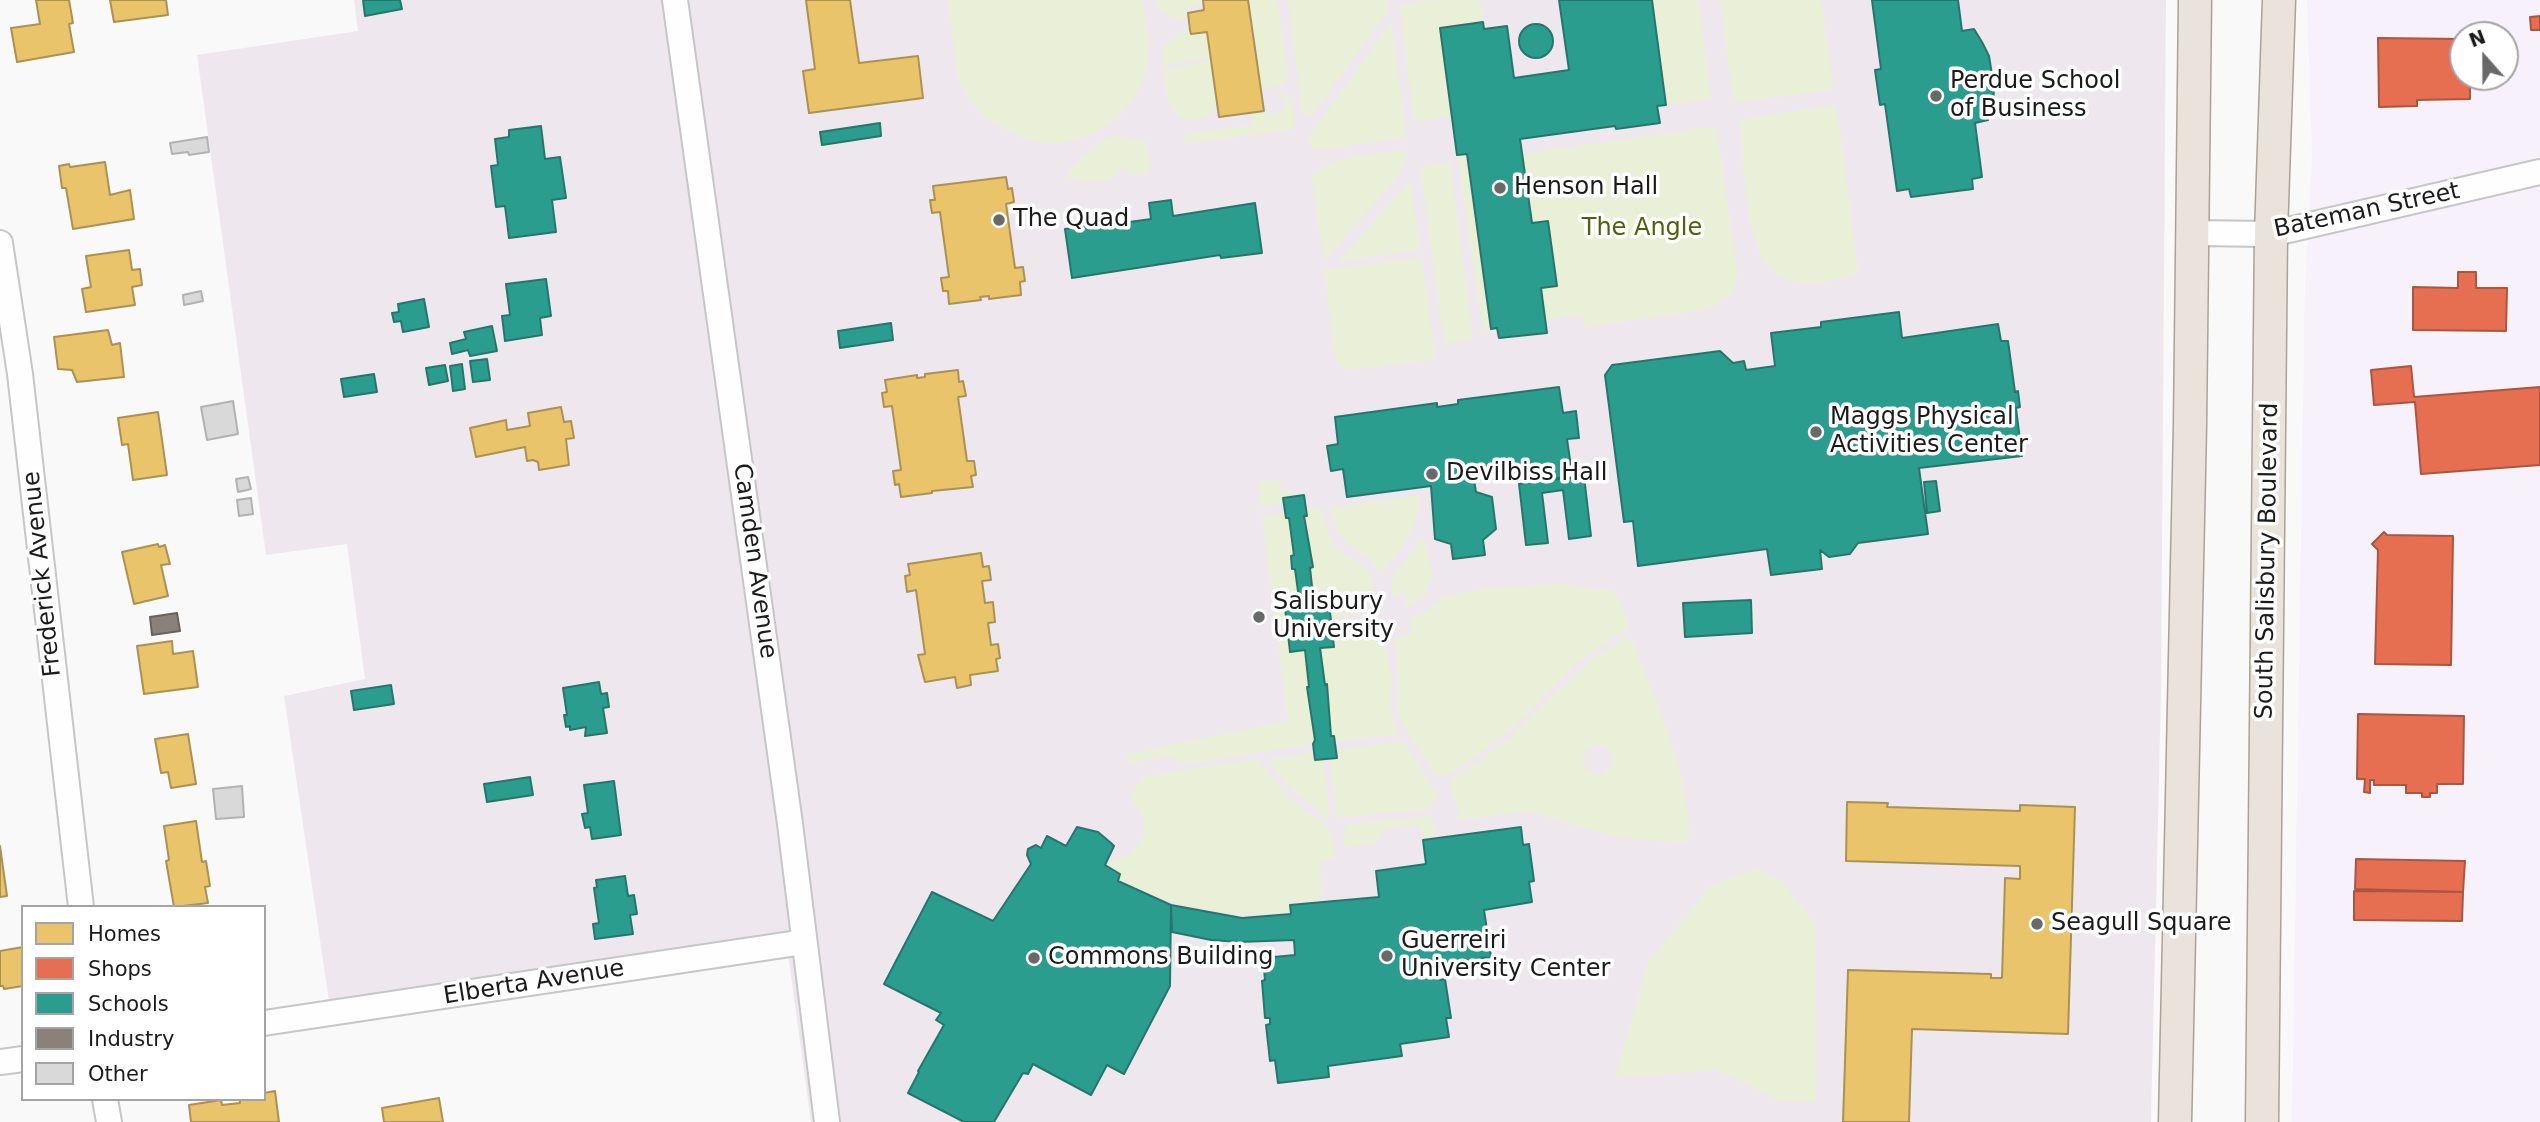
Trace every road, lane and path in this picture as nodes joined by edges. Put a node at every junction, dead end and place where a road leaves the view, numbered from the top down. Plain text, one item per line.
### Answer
1 (675, 0) edge
2 (2195, 0) edge
3 (2278, 0) edge
4 (2540, 172) edge
5 (2192, 233) junction
6 (2271, 234) junction
7 (0, 243) edge
8 (10, 375) edge
9 (81, 905) edge
10 (804, 942) junction
11 (266, 1023) edge
12 (21, 1059) edge
13 (0, 1062) edge
14 (105, 1101) edge
15 (109, 1122) edge
16 (827, 1122) edge
17 (2175, 1122) edge
18 (2262, 1122) edge

1 - 10 street, Camden Avenue
2 - 5 main road
3 - 6 main road, South Salisbury Boulevard
4 - 6 street, Bateman Street
5 - 6 street, Bateman Street
5 - 17 main road
6 - 18 main road, South Salisbury Boulevard
7 - 8 street, Frederick Avenue
8 - 9 street, Frederick Avenue
10 - 11 street, Elberta Avenue
10 - 16 street, Camden Avenue
12 - 13 street
14 - 15 street

